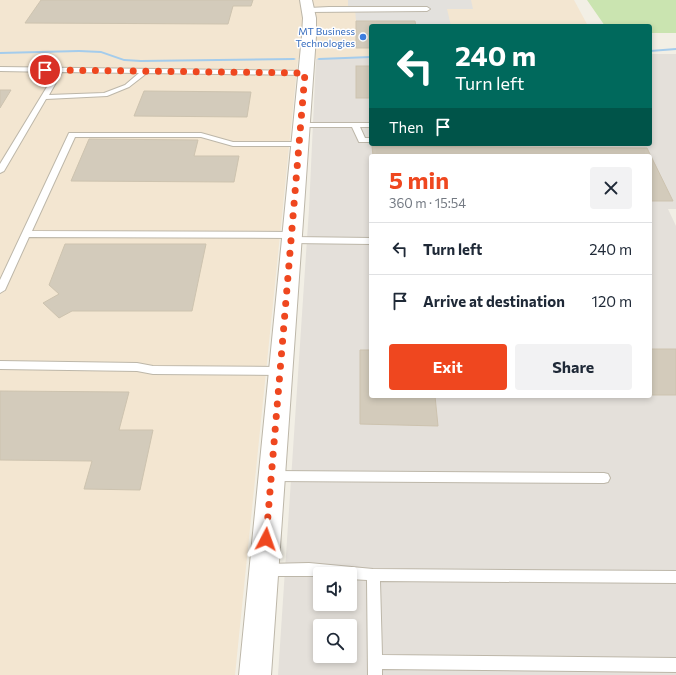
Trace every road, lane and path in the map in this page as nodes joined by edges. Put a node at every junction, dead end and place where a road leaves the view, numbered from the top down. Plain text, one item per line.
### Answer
1 (307, 5) edge
2 (427, 9) dead end
3 (0, 70) edge
4 (60, 70) junction
5 (145, 71) junction
6 (305, 73) junction
7 (44, 96) junction
8 (355, 125) junction
9 (369, 125) edge
10 (300, 134) junction
11 (369, 140) edge
12 (0, 171) edge
13 (25, 234) junction
14 (291, 237) junction
15 (369, 241) edge
16 (0, 290) edge
17 (0, 364) edge
18 (280, 371) junction
19 (271, 476) junction
20 (604, 478) dead end
21 (264, 570) junction
22 (372, 575) junction
23 (676, 577) edge
24 (676, 666) edge
25 (375, 669) edge
26 (255, 675) edge

1 - 2 lane
1 - 6 street
3 - 4 lane
4 - 5 lane
4 - 7 lane
5 - 6 lane
5 - 7 lane
6 - 10 street
7 - 12 lane
8 - 9 lane
8 - 10 lane
8 - 11 lane
10 - 13 lane
10 - 14 street
13 - 14 lane
13 - 16 lane
14 - 15 lane
14 - 18 street
17 - 18 lane
18 - 19 street
19 - 20 lane
19 - 21 street
21 - 22 lane
21 - 26 street
22 - 23 lane
22 - 25 lane
24 - 25 lane

